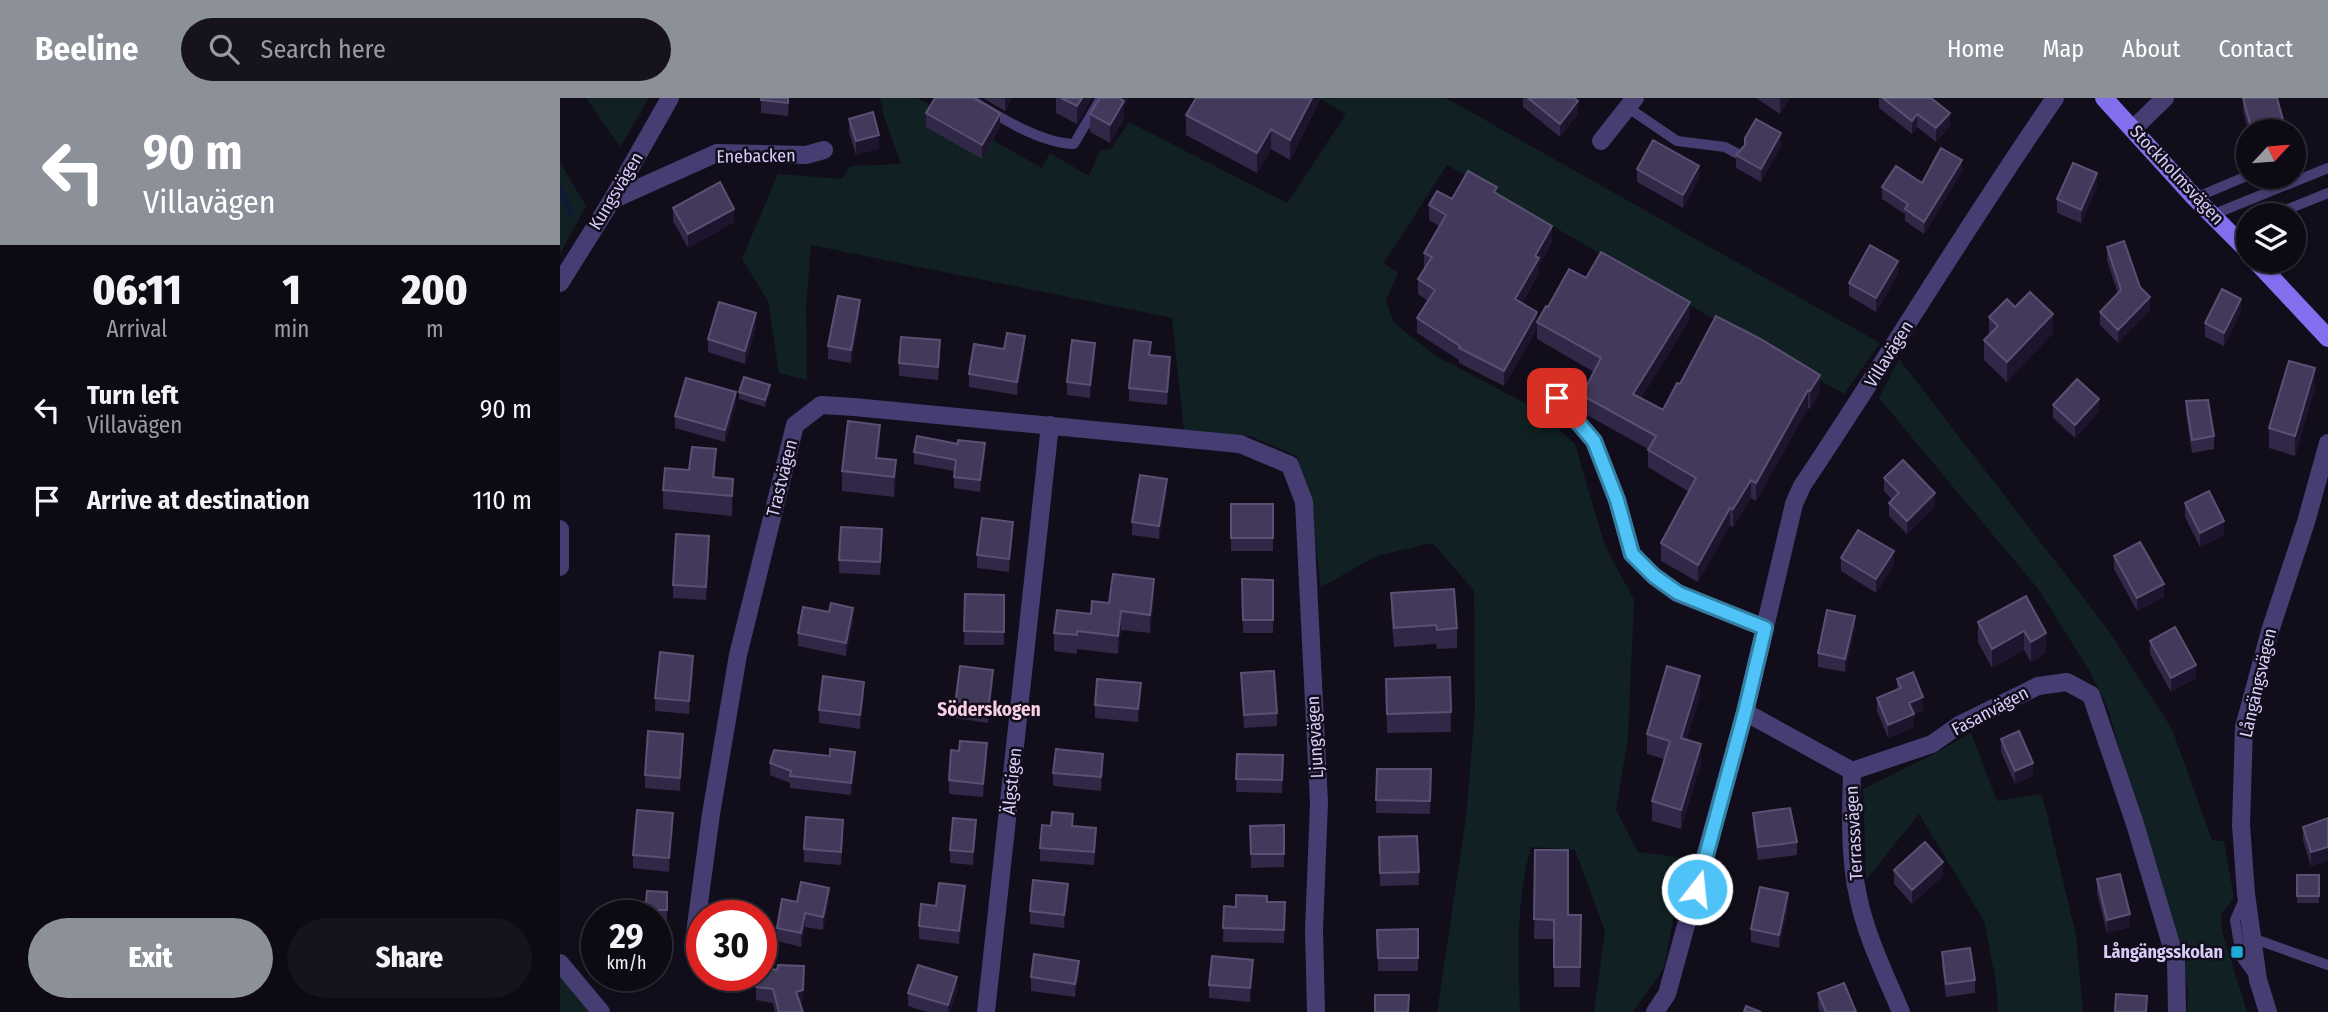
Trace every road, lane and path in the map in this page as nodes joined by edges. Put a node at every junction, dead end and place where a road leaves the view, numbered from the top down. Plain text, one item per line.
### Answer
1 (670, 98) edge
2 (968, 98) edge
3 (1101, 98) edge
4 (2055, 98) edge
5 (2104, 98) edge
6 (2165, 98) edge
7 (1631, 103) edge
8 (2134, 128) junction
9 (1601, 141) dead end
10 (824, 150) dead end
11 (1738, 154) edge
12 (2328, 168) edge
13 (2236, 181) edge
14 (2328, 193) edge
15 (2195, 198) junction
16 (612, 201) junction
17 (2303, 203) edge
18 (2212, 215) junction
19 (2236, 233) edge
20 (2233, 235) junction
21 (2236, 238) edge
22 (2267, 273) edge
23 (560, 283) edge
24 (2328, 338) edge
25 (1557, 398) dead end
26 (1050, 425) junction
27 (2328, 443) edge
28 (1290, 465) joint
29 (560, 529) edge
30 (560, 567) edge
31 (1765, 628) junction
32 (1745, 712) junction
33 (1852, 771) junction
34 (2246, 894) junction
35 (699, 900) edge
36 (2252, 938) junction
37 (560, 963) edge
38 (2328, 965) edge
39 (2258, 980) junction
40 (601, 1012) edge
41 (986, 1012) edge
42 (1316, 1012) edge
43 (1654, 1012) edge
44 (1901, 1012) edge
45 (2177, 1012) edge
46 (2268, 1012) edge

1 - 16 street, Kungsvägen
2 - 3 lane
4 - 31 street, Villavägen
5 - 8 street, Stockholmsvägen
6 - 8 street
7 - 9 street
7 - 11 lane
8 - 15 street, Stockholmsvägen
10 - 16 street, Enebacken
12 - 18 lane
13 - 15 lane
14 - 17 lane
15 - 18 street, Stockholmsvägen
16 - 23 street, Kungsvägen
18 - 20 street, Stockholmsvägen
19 - 20 lane
20 - 21 street, Stockholmsvägen
22 - 24 street
25 - 31 street
26 - 28 street, Trastvägen
26 - 35 street, Trastvägen
26 - 41 street, Älgstigen
27 - 34 street, Långängsvägen
28 - 42 street, Ljungvägen
29 - 30 street
31 - 32 street, Villavägen
32 - 33 street
32 - 43 street, Villavägen
33 - 44 street, Terrassvägen
33 - 45 street, Fasanvägen
34 - 36 street, Långängsvägen
34 - 39 lane
36 - 38 lane
36 - 39 street, Långängsvägen
37 - 40 street
39 - 46 street, Långängsvägen

